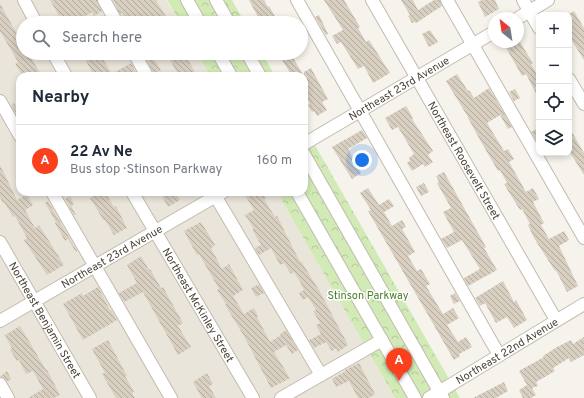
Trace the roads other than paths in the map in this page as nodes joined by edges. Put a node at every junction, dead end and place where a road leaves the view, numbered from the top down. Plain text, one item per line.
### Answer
1 (24, 0) edge
2 (104, 0) edge
3 (187, 0) edge
4 (216, 0) edge
5 (297, 0) edge
6 (372, 0) edge
7 (447, 0) edge
8 (523, 0) edge
9 (548, 0) edge
10 (530, 11) junction
11 (524, 14) edge
12 (32, 16) edge
13 (113, 16) edge
14 (196, 16) edge
15 (226, 16) edge
16 (306, 16) edge
17 (308, 19) edge
18 (536, 22) edge
19 (488, 35) edge
20 (472, 44) junction
21 (57, 60) edge
22 (138, 60) edge
23 (222, 60) edge
24 (250, 60) edge
25 (64, 72) edge
26 (145, 72) edge
27 (229, 72) edge
28 (258, 72) edge
29 (417, 78) junction
30 (572, 84) edge
31 (0, 101) edge
32 (584, 104) edge
33 (360, 110) junction
34 (16, 129) edge
35 (308, 142) edge
36 (308, 161) edge
37 (54, 196) edge
38 (134, 196) edge
39 (212, 196) edge
40 (219, 196) edge
41 (299, 196) edge
42 (154, 233) junction
43 (584, 238) edge
44 (0, 242) edge
45 (95, 267) junction
46 (34, 302) junction
47 (584, 304) edge
48 (556, 320) junction
49 (0, 321) edge
50 (382, 340) junction
51 (499, 355) junction
52 (321, 375) junction
53 (0, 384) edge
54 (441, 395) edge
55 (8, 398) edge
56 (90, 398) edge
57 (171, 398) edge
58 (253, 398) edge
59 (281, 398) edge
60 (415, 398) edge
61 (429, 398) edge

1 - 12 street
2 - 13 street
3 - 14 street
4 - 15 street
5 - 16 street
6 - 29 street, Northeast Roosevelt Street
7 - 20 street
8 - 10 street
9 - 10 street
10 - 11 street
10 - 18 street
17 - 33 street
19 - 20 street, Northeast 23rd Avenue
20 - 29 street, Northeast 23rd Avenue
20 - 43 street
21 - 25 street
22 - 26 street
23 - 27 street
24 - 28 street
29 - 33 street, Northeast 23rd Avenue
29 - 48 street, Northeast Roosevelt Street
30 - 32 street
31 - 34 street
33 - 35 street, Northeast 23rd Avenue
33 - 51 street
36 - 54 street
37 - 45 street
38 - 42 street, Northeast McKinley Street
39 - 42 street, Northeast 23rd Avenue
40 - 52 street
41 - 50 street
42 - 45 street, Northeast 23rd Avenue
42 - 58 street, Northeast McKinley Street
44 - 46 street, Northeast Benjamin Street
45 - 46 street, Northeast 23rd Avenue
45 - 57 street
46 - 49 street, Northeast 23rd Avenue
46 - 56 street, Northeast Benjamin Street
47 - 48 street, Northeast 22nd Avenue
48 - 51 street, Northeast 22nd Avenue
50 - 52 street
50 - 60 street
51 - 54 street, Northeast 22nd Avenue
52 - 59 street
53 - 55 street
54 - 61 street, Northeast 22nd Avenue

